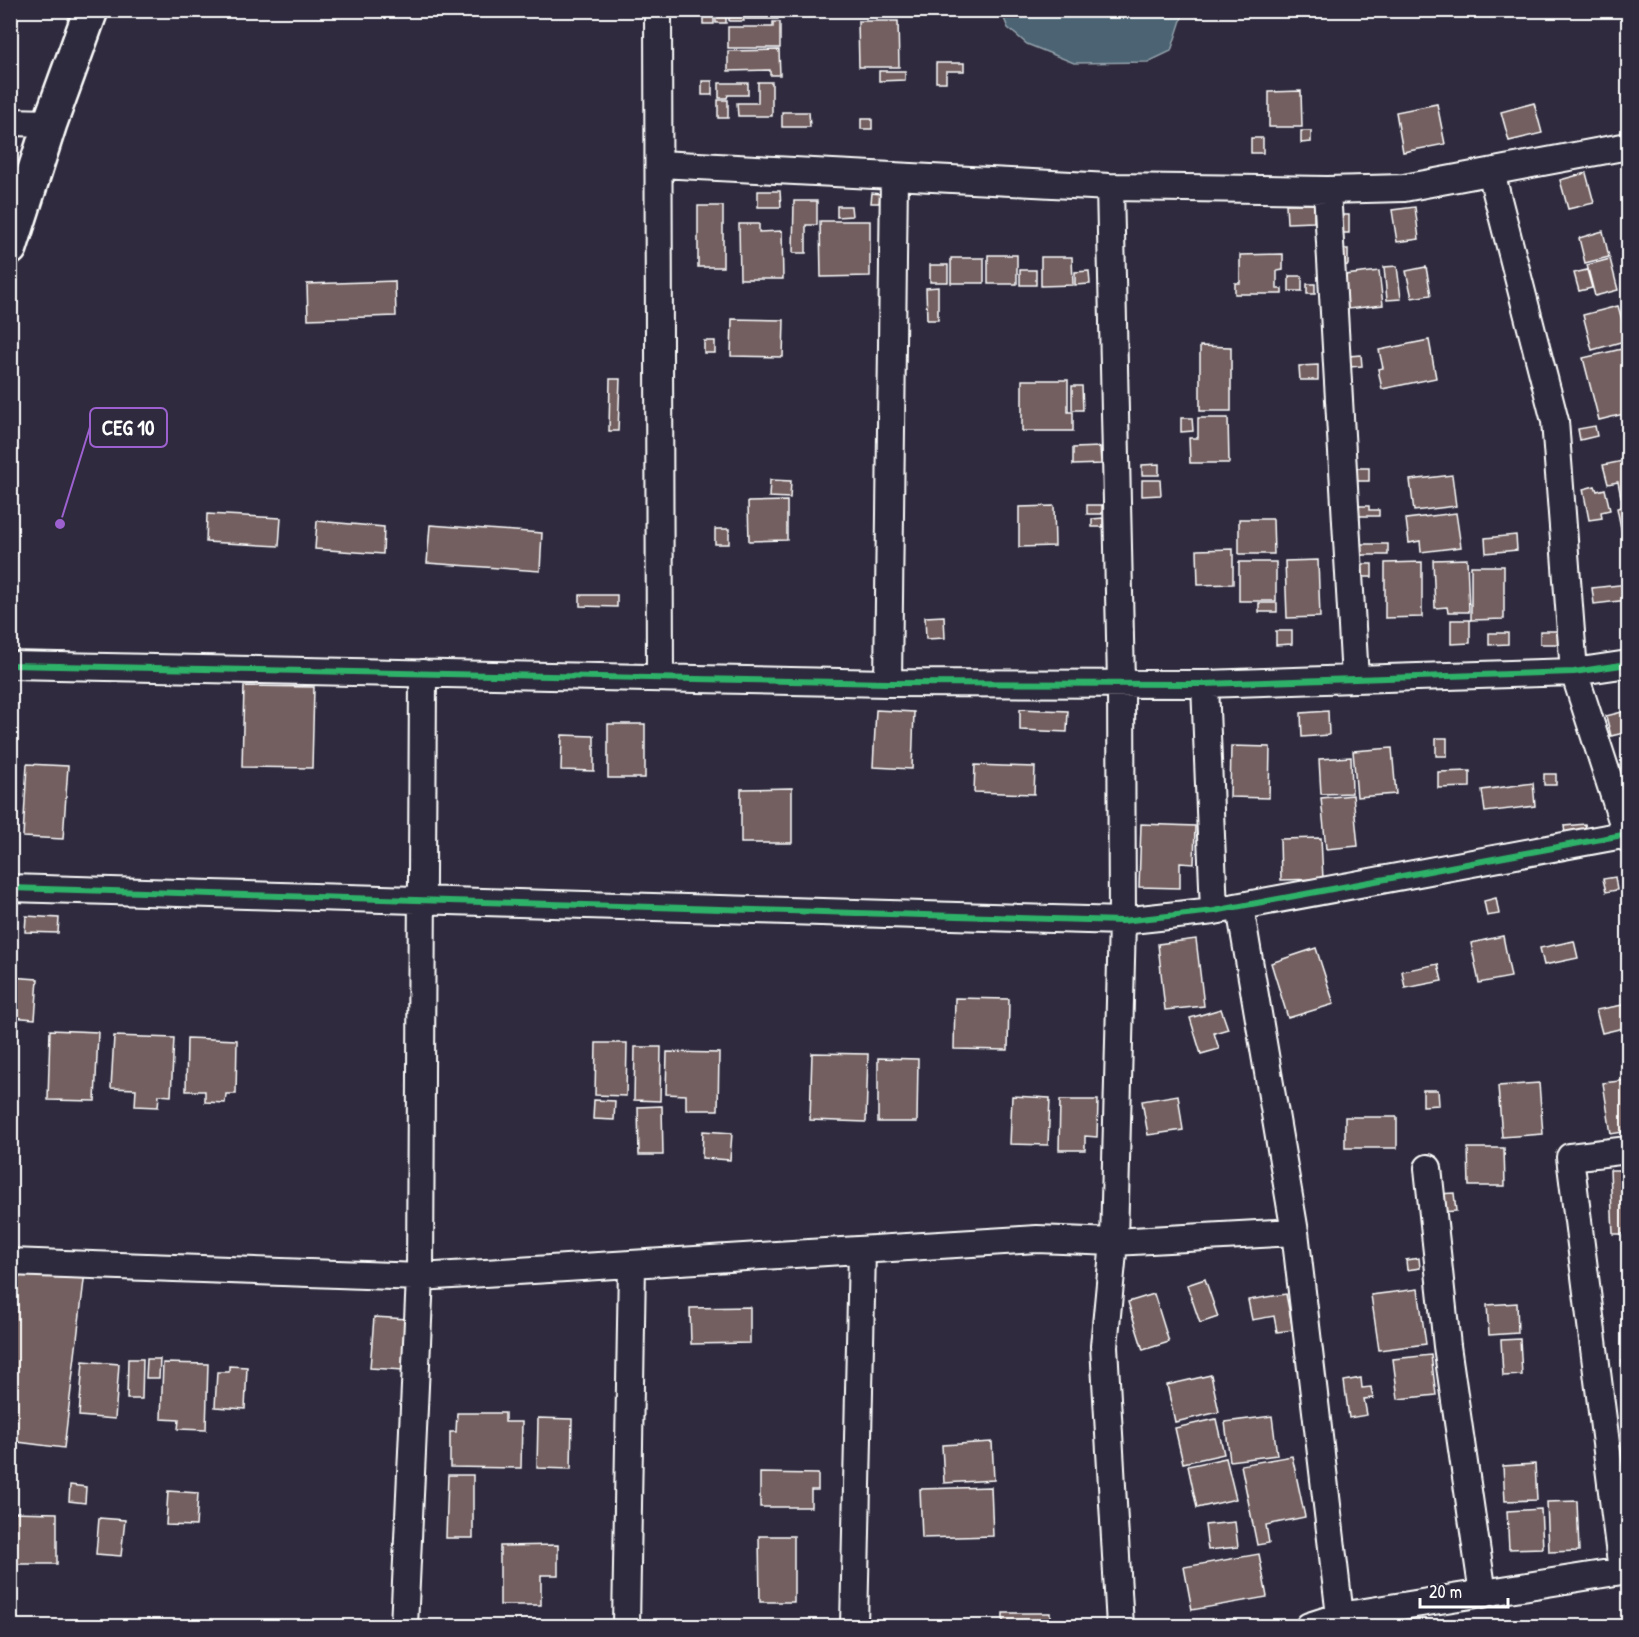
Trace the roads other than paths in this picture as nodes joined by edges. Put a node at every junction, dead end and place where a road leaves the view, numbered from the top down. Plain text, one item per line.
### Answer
1 (91, 10) edge
2 (658, 10) edge
3 (10, 122) edge
4 (50, 123) junction
5 (1629, 146) edge
6 (658, 164) junction
7 (1491, 172) junction
8 (894, 176) junction
9 (1110, 187) junction
10 (1327, 190) junction
11 (10, 248) edge
12 (1629, 664) edge
13 (10, 665) edge
14 (1574, 672) junction
15 (423, 673) junction
16 (660, 678) junction
17 (1355, 679) junction
18 (1121, 682) junction
19 (888, 683) junction
20 (1205, 684) junction
21 (1628, 836) edge
22 (10, 888) edge
23 (422, 899) junction
24 (1240, 907) junction
25 (1214, 911) junction
26 (1122, 921) junction
27 (1629, 1150) edge
28 (1428, 1168) dead end
29 (1295, 1232) junction
30 (1114, 1242) junction
31 (862, 1250) junction
32 (10, 1262) edge
33 (632, 1264) junction
34 (420, 1277) junction
35 (1625, 1570) edge
36 (1483, 1594) junction
37 (1340, 1616) junction
38 (404, 1626) edge
39 (626, 1626) edge
40 (854, 1626) edge
41 (1120, 1626) edge
42 (1309, 1626) edge

1 - 4 street
2 - 6 street
3 - 4 street
4 - 11 street
5 - 7 street
6 - 8 street
6 - 16 street
7 - 10 street
7 - 14 street
8 - 9 street
8 - 19 street
9 - 10 street
9 - 18 street
10 - 17 street
12 - 14 street
13 - 15 street
14 - 17 street
14 - 21 street
15 - 16 street
15 - 23 street
16 - 19 street
17 - 20 street
18 - 19 street
18 - 20 street
18 - 26 street
20 - 25 street
21 - 24 street
22 - 23 street
23 - 26 street
23 - 34 street
24 - 25 street
24 - 29 street
25 - 26 street
26 - 30 street
27 - 35 street
28 - 36 street
29 - 30 street
29 - 37 street
30 - 31 street
30 - 41 street
31 - 33 street
31 - 40 street
32 - 34 street
33 - 34 street
33 - 39 street
34 - 38 street
35 - 36 street
36 - 37 street
37 - 42 street

